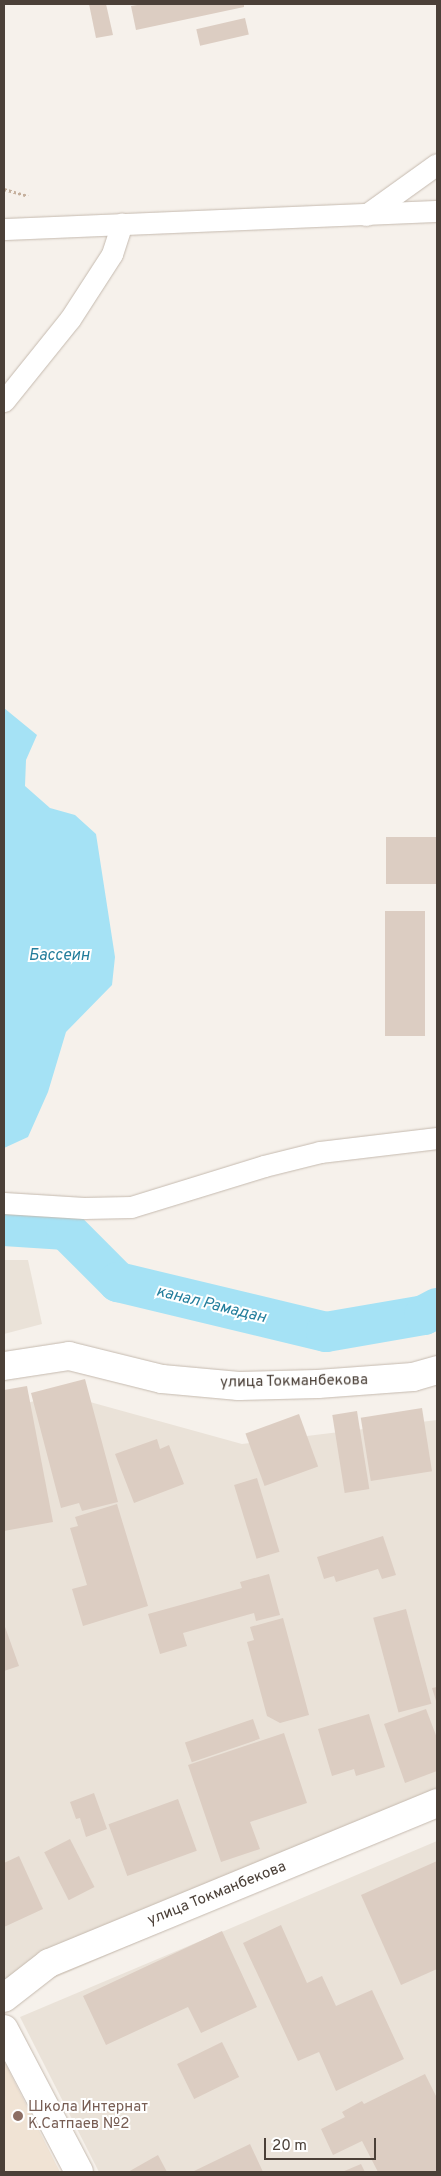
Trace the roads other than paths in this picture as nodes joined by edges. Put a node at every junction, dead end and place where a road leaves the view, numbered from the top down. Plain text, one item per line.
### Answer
1 (437, 164) edge
2 (437, 211) edge
3 (366, 216) junction
4 (122, 224) junction
5 (4, 229) edge
6 (4, 401) edge
7 (437, 1138) edge
8 (4, 1203) edge
9 (4, 1366) edge
10 (437, 1370) edge
11 (437, 1803) edge
12 (4, 1998) edge
13 (4, 2029) edge
14 (79, 2172) edge

1 - 3 lane
2 - 3 lane
3 - 4 lane
4 - 5 lane
4 - 6 lane
7 - 8 lane
9 - 10 street, улица Токманбекова
11 - 12 street, улица Токманбекова
13 - 14 street

